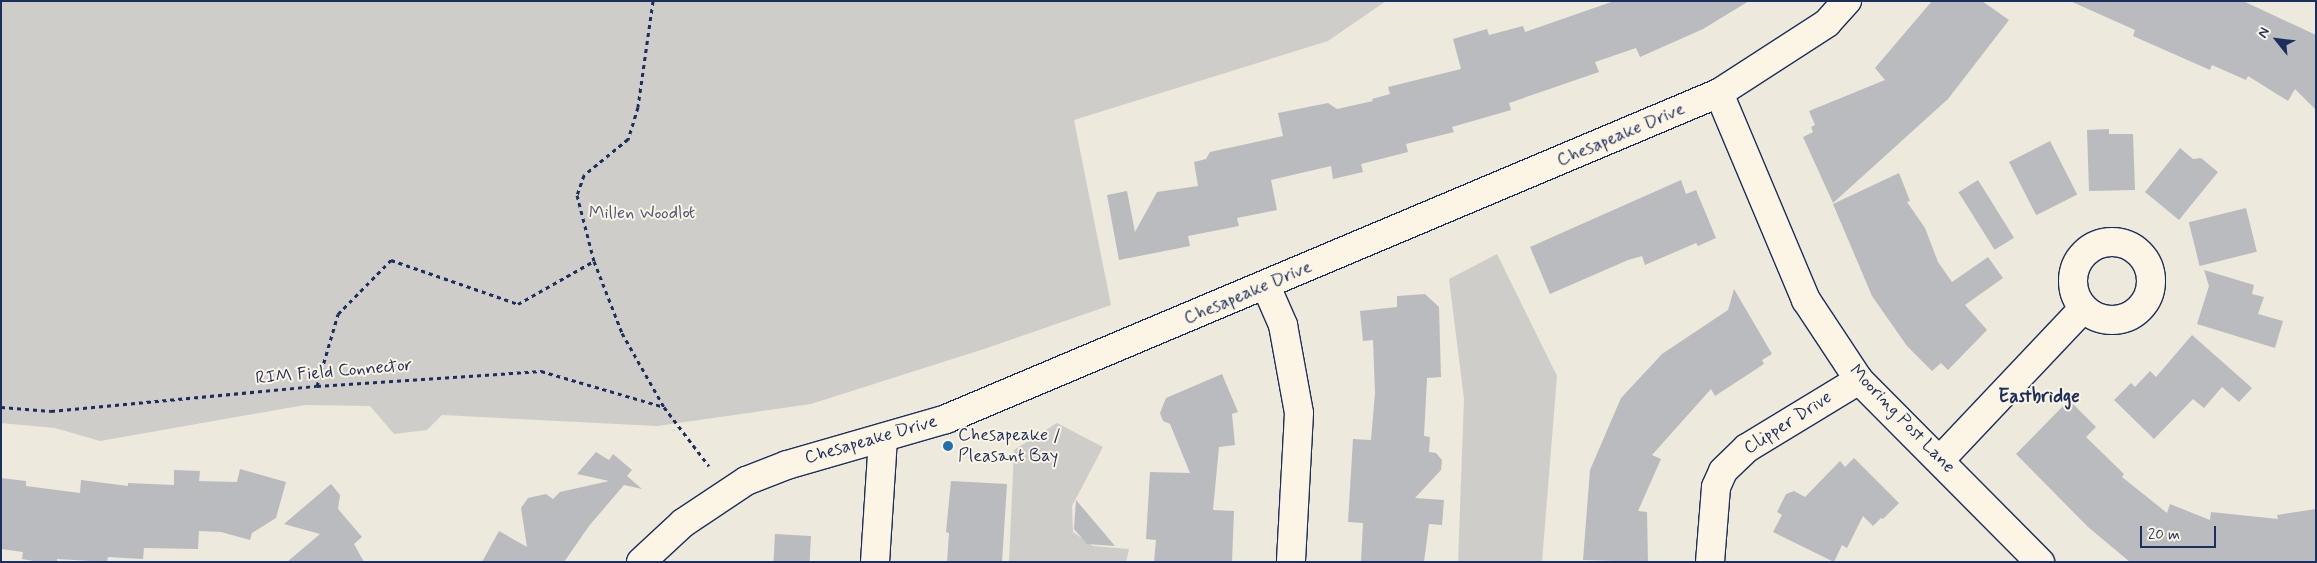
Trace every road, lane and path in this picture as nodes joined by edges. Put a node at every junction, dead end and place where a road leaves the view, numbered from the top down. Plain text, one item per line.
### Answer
1 (653, 1) edge
2 (1847, 1) edge
3 (1719, 93) junction
4 (594, 261) junction
5 (1266, 286) junction
6 (2083, 309) dead end
7 (1859, 380) junction
8 (317, 386) junction
9 (1, 407) edge
10 (664, 407) junction
11 (883, 439) junction
12 (1941, 459) junction
13 (709, 466) dead end
14 (641, 562) edge
15 (875, 562) edge
16 (1291, 562) edge
17 (1710, 562) edge
18 (2040, 562) edge

1 - 4 path
2 - 3 street, Chesapeake Drive
3 - 5 street, Chesapeake Drive
3 - 7 street, Mooring Post Lane
4 - 8 path
4 - 10 path
5 - 11 street, Chesapeake Drive
5 - 16 street
6 - 12 street
7 - 12 street, Mooring Post Lane
7 - 17 street, Clipper Drive
8 - 9 path, RIM Field Connector
8 - 10 path, RIM Field Connector
10 - 13 path
11 - 14 street, Chesapeake Drive
11 - 15 street
12 - 18 street, Mooring Post Lane

